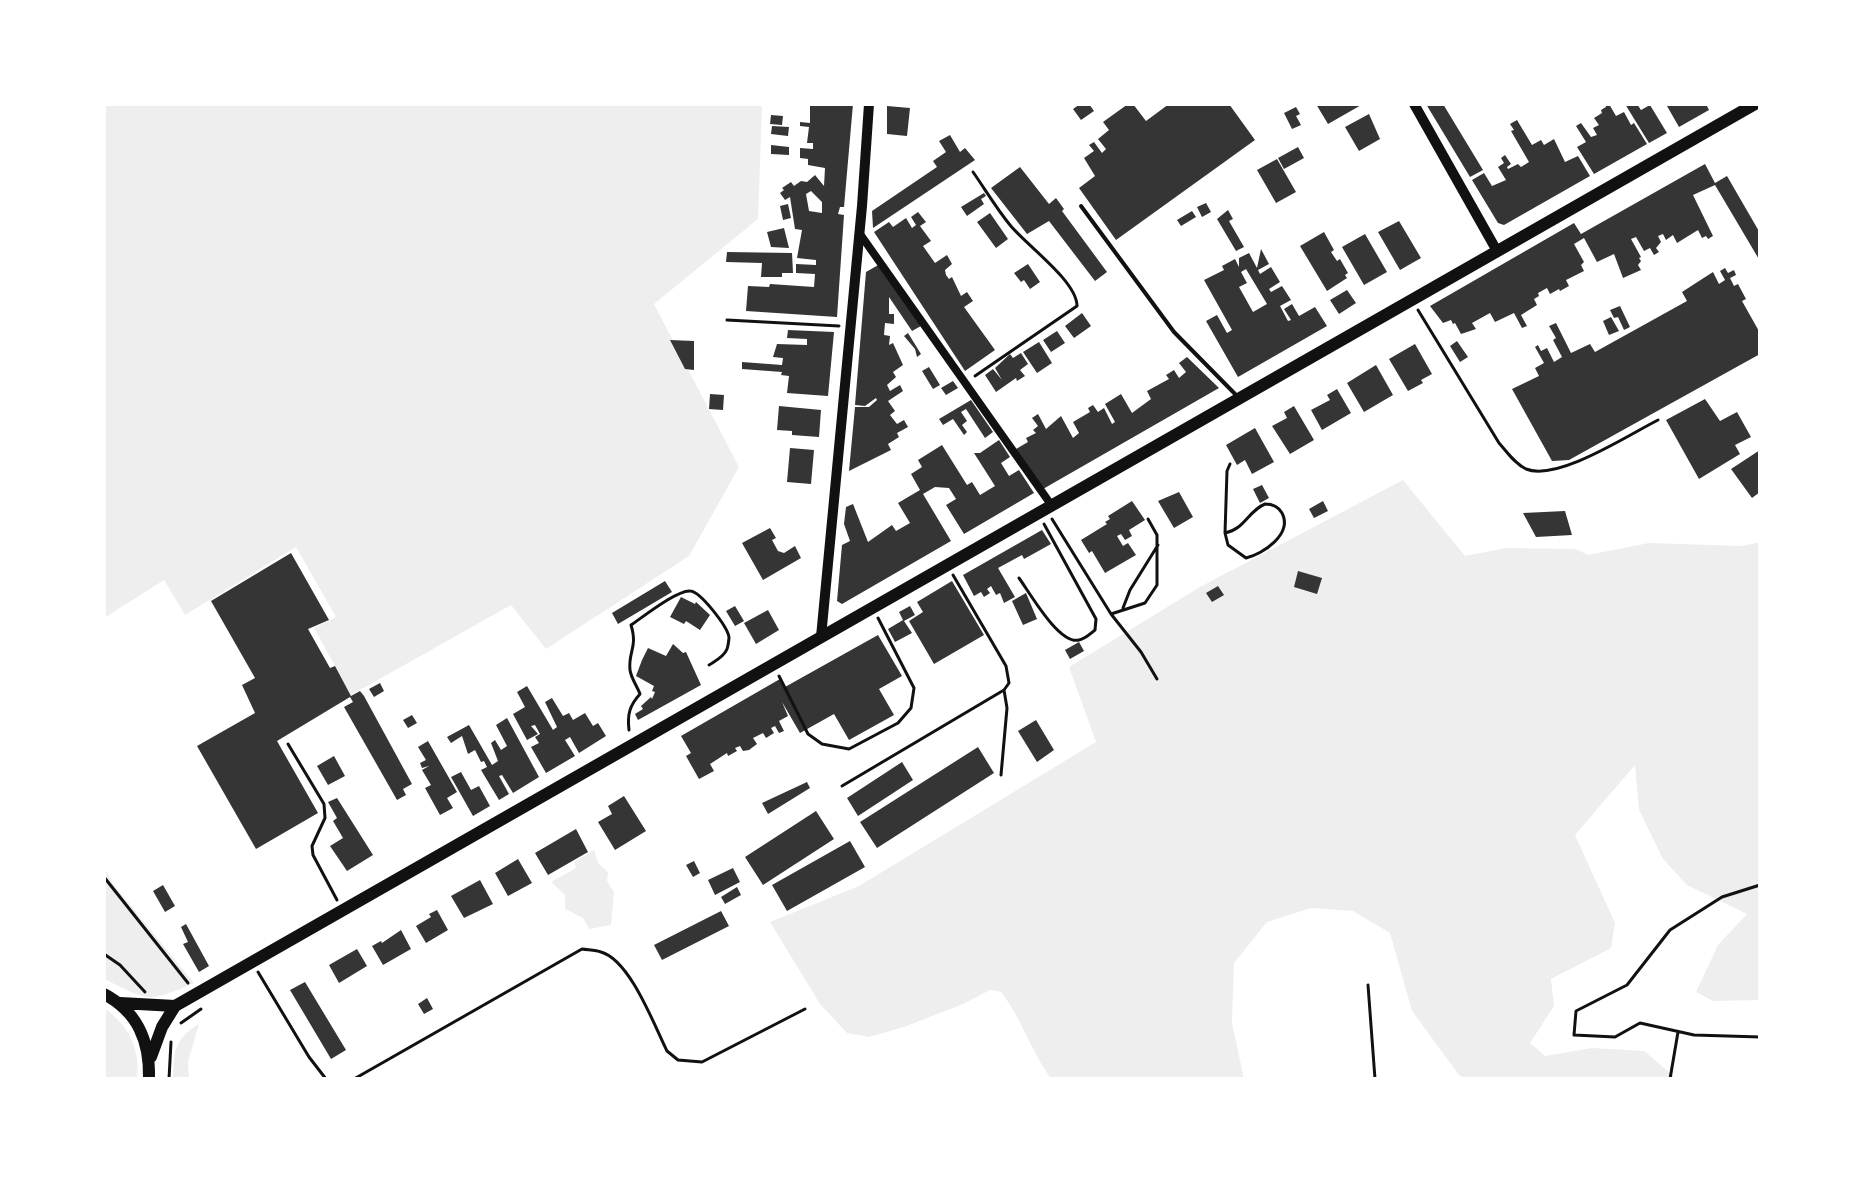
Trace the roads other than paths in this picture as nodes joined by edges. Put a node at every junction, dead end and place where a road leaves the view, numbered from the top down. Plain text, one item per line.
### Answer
1 (869, 104) edge
2 (1414, 104) edge
3 (1755, 104) edge
4 (1081, 206) dead end
5 (860, 234) junction
6 (1497, 251) junction
7 (1240, 399) junction
8 (1045, 509) junction
9 (821, 637) junction
10 (104, 994) edge
11 (120, 1003) junction
12 (175, 1006) junction
13 (150, 1060) junction
14 (149, 1079) edge

1 - 5 street
2 - 6 street
3 - 6 main road
4 - 7 lane
5 - 8 street
5 - 9 street
6 - 7 main road
7 - 8 main road
8 - 9 main road
9 - 12 main road
10 - 11 main road
11 - 12 main road
11 - 13 main road
12 - 13 main road
13 - 14 main road

